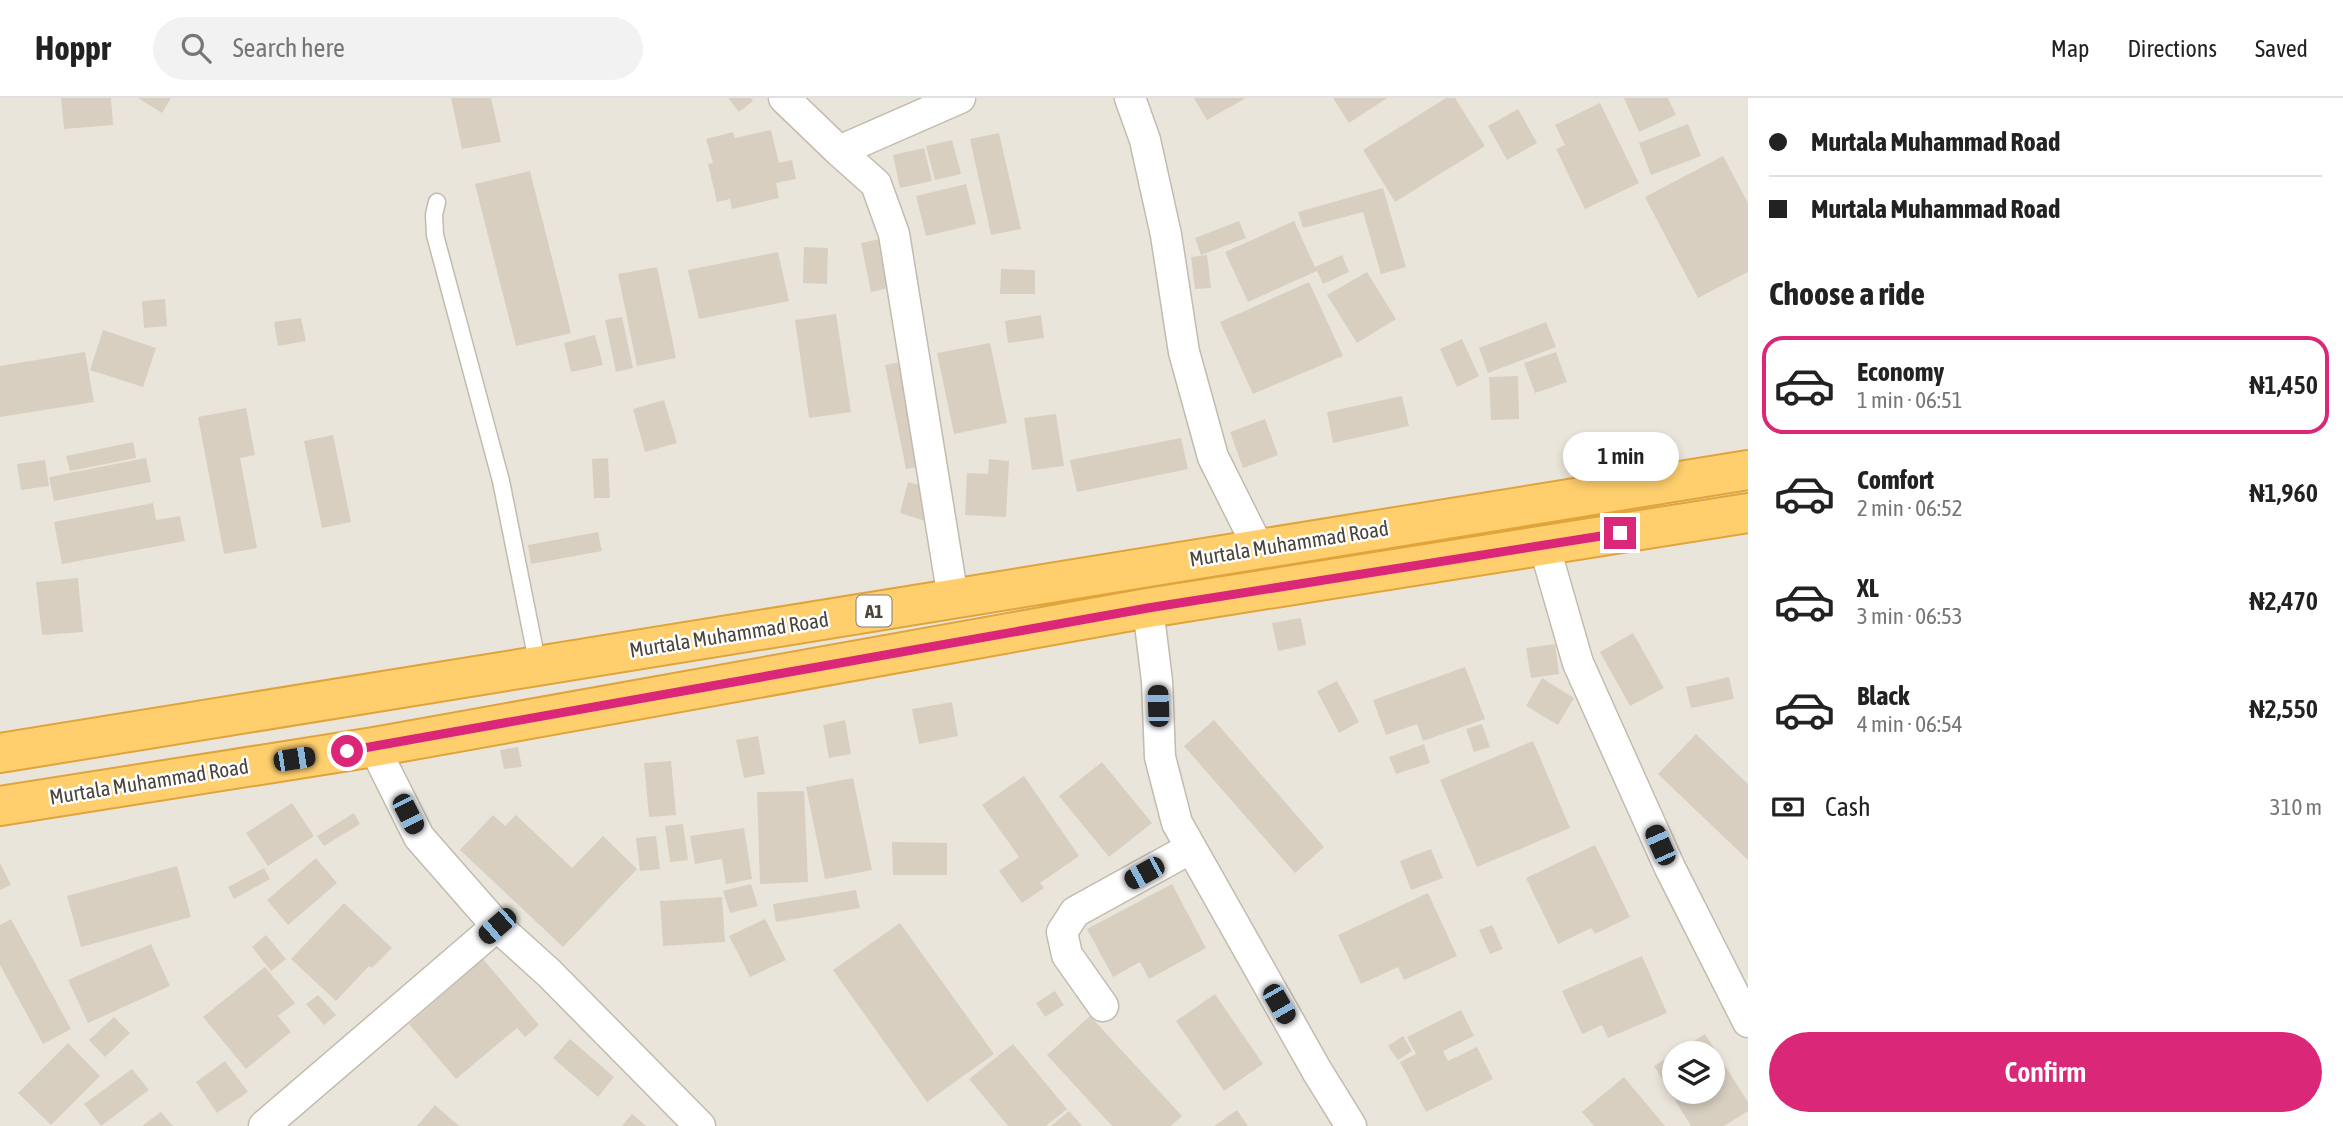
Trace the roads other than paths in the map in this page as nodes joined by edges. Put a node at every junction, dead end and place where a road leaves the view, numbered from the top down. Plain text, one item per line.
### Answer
1 (784, 98) edge
2 (960, 98) edge
3 (1130, 98) edge
4 (839, 151) junction
5 (437, 202) dead end
6 (1748, 470) edge
7 (1748, 513) edge
8 (1544, 545) junction
9 (1259, 549) junction
10 (953, 598) junction
11 (1148, 608) junction
12 (538, 666) junction
13 (374, 747) junction
14 (0, 753) edge
15 (0, 806) edge
16 (1191, 848) junction
17 (497, 926) junction
18 (1103, 1006) dead end
19 (1748, 1022) edge
20 (264, 1126) edge
21 (701, 1126) edge
22 (1352, 1126) edge

1 - 4 street
2 - 4 street
3 - 9 street
4 - 10 street
5 - 12 lane
6 - 9 highway, Murtala Muhammad Road / A1
7 - 8 highway, Murtala Muhammad Road / A1
8 - 11 highway, Murtala Muhammad Road / A1
8 - 19 street
9 - 10 highway, Murtala Muhammad Road / A1
10 - 12 highway, Murtala Muhammad Road / A1
11 - 13 highway, Murtala Muhammad Road / A1
11 - 16 street
12 - 14 highway, Murtala Muhammad Road / A1
13 - 15 highway, Murtala Muhammad Road / A1
13 - 17 street
16 - 18 street
16 - 22 street
17 - 20 street
17 - 21 street

